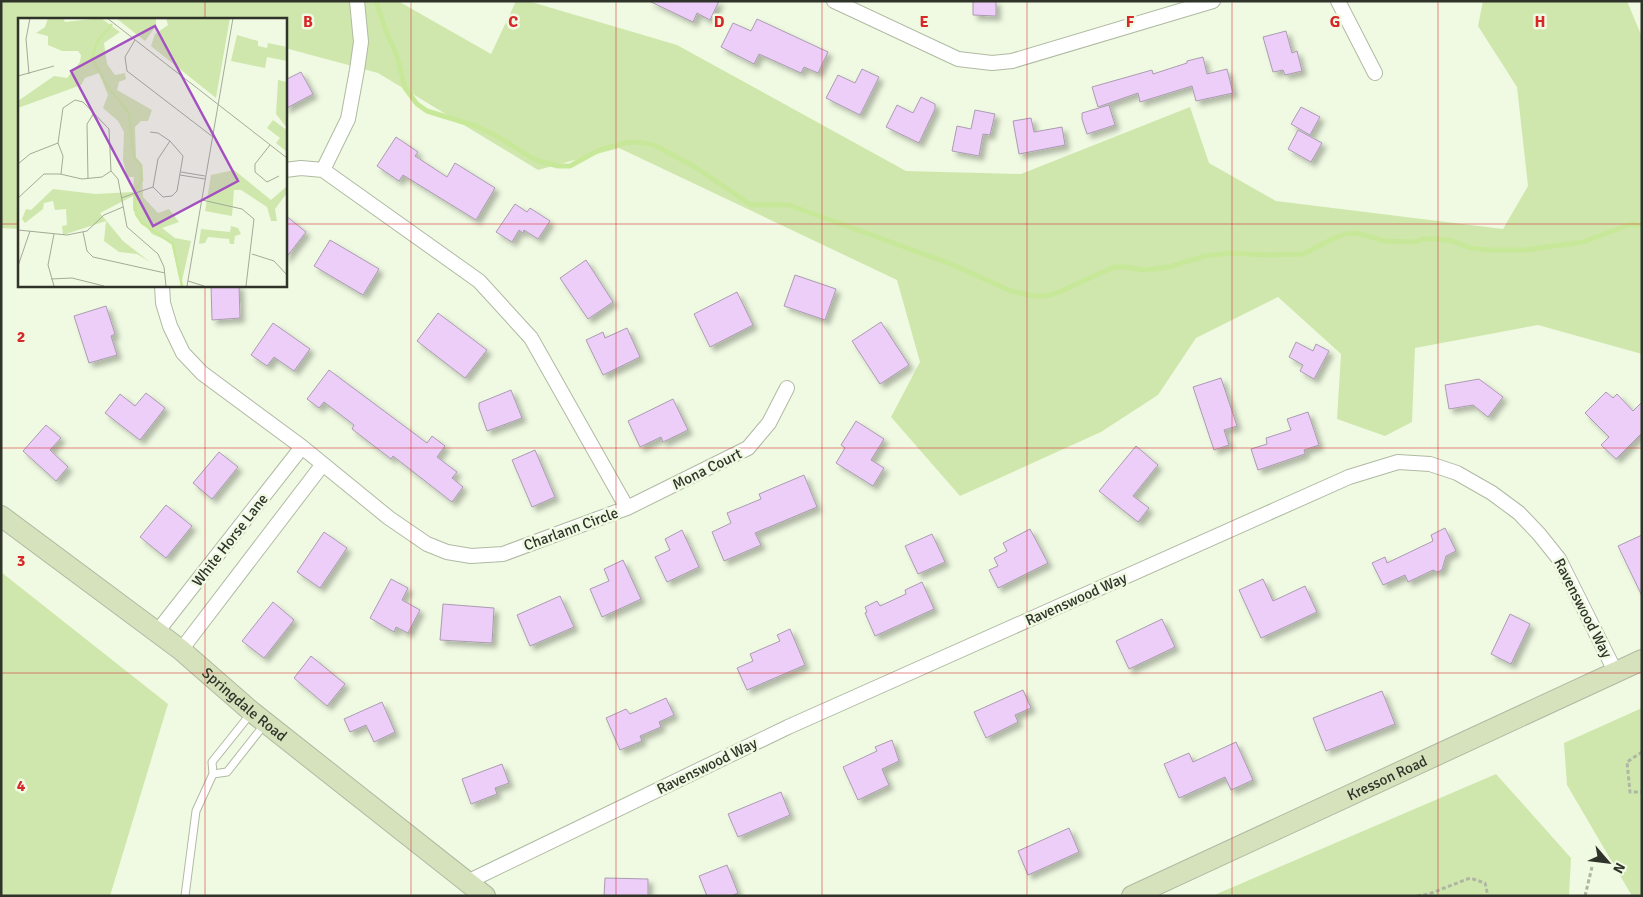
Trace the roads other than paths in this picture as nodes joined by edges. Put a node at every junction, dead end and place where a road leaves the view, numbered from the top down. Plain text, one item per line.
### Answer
1 (357, 1) edge
2 (834, 1) edge
3 (1213, 1) edge
4 (1338, 1) edge
5 (1194, 4) edge
6 (1375, 73) dead end
7 (286, 170) edge
8 (324, 170) junction
9 (162, 286) edge
10 (786, 388) dead end
11 (302, 448) junction
12 (323, 464) junction
13 (627, 508) junction
14 (2, 519) edge
15 (157, 632) junction
16 (181, 650) junction
17 (1642, 660) edge
18 (1615, 671) junction
19 (259, 718) junction
20 (213, 774) junction
21 (467, 882) junction
22 (186, 896) edge
23 (485, 896) edge
24 (1132, 896) edge

1 - 8 street
2 - 5 street
3 - 5 street
4 - 6 street
7 - 8 street
8 - 13 street, Charlann Circle
9 - 11 street, Charlann Circle
10 - 13 street, Mona Court
11 - 12 street, Charlann Circle
11 - 15 street, White Horse Lane
12 - 13 street, Charlann Circle
12 - 16 street, White Horse Lane
14 - 15 main road, Springdale Road
15 - 16 main road, Springdale Road
16 - 19 main road, Springdale Road
17 - 18 main road, Kresson Road
18 - 21 street, Ravenswood Way
18 - 24 main road, Kresson Road
19 - 20 lane
19 - 20 lane
19 - 21 main road, Springdale Road
20 - 22 lane
21 - 23 main road, Springdale Road

